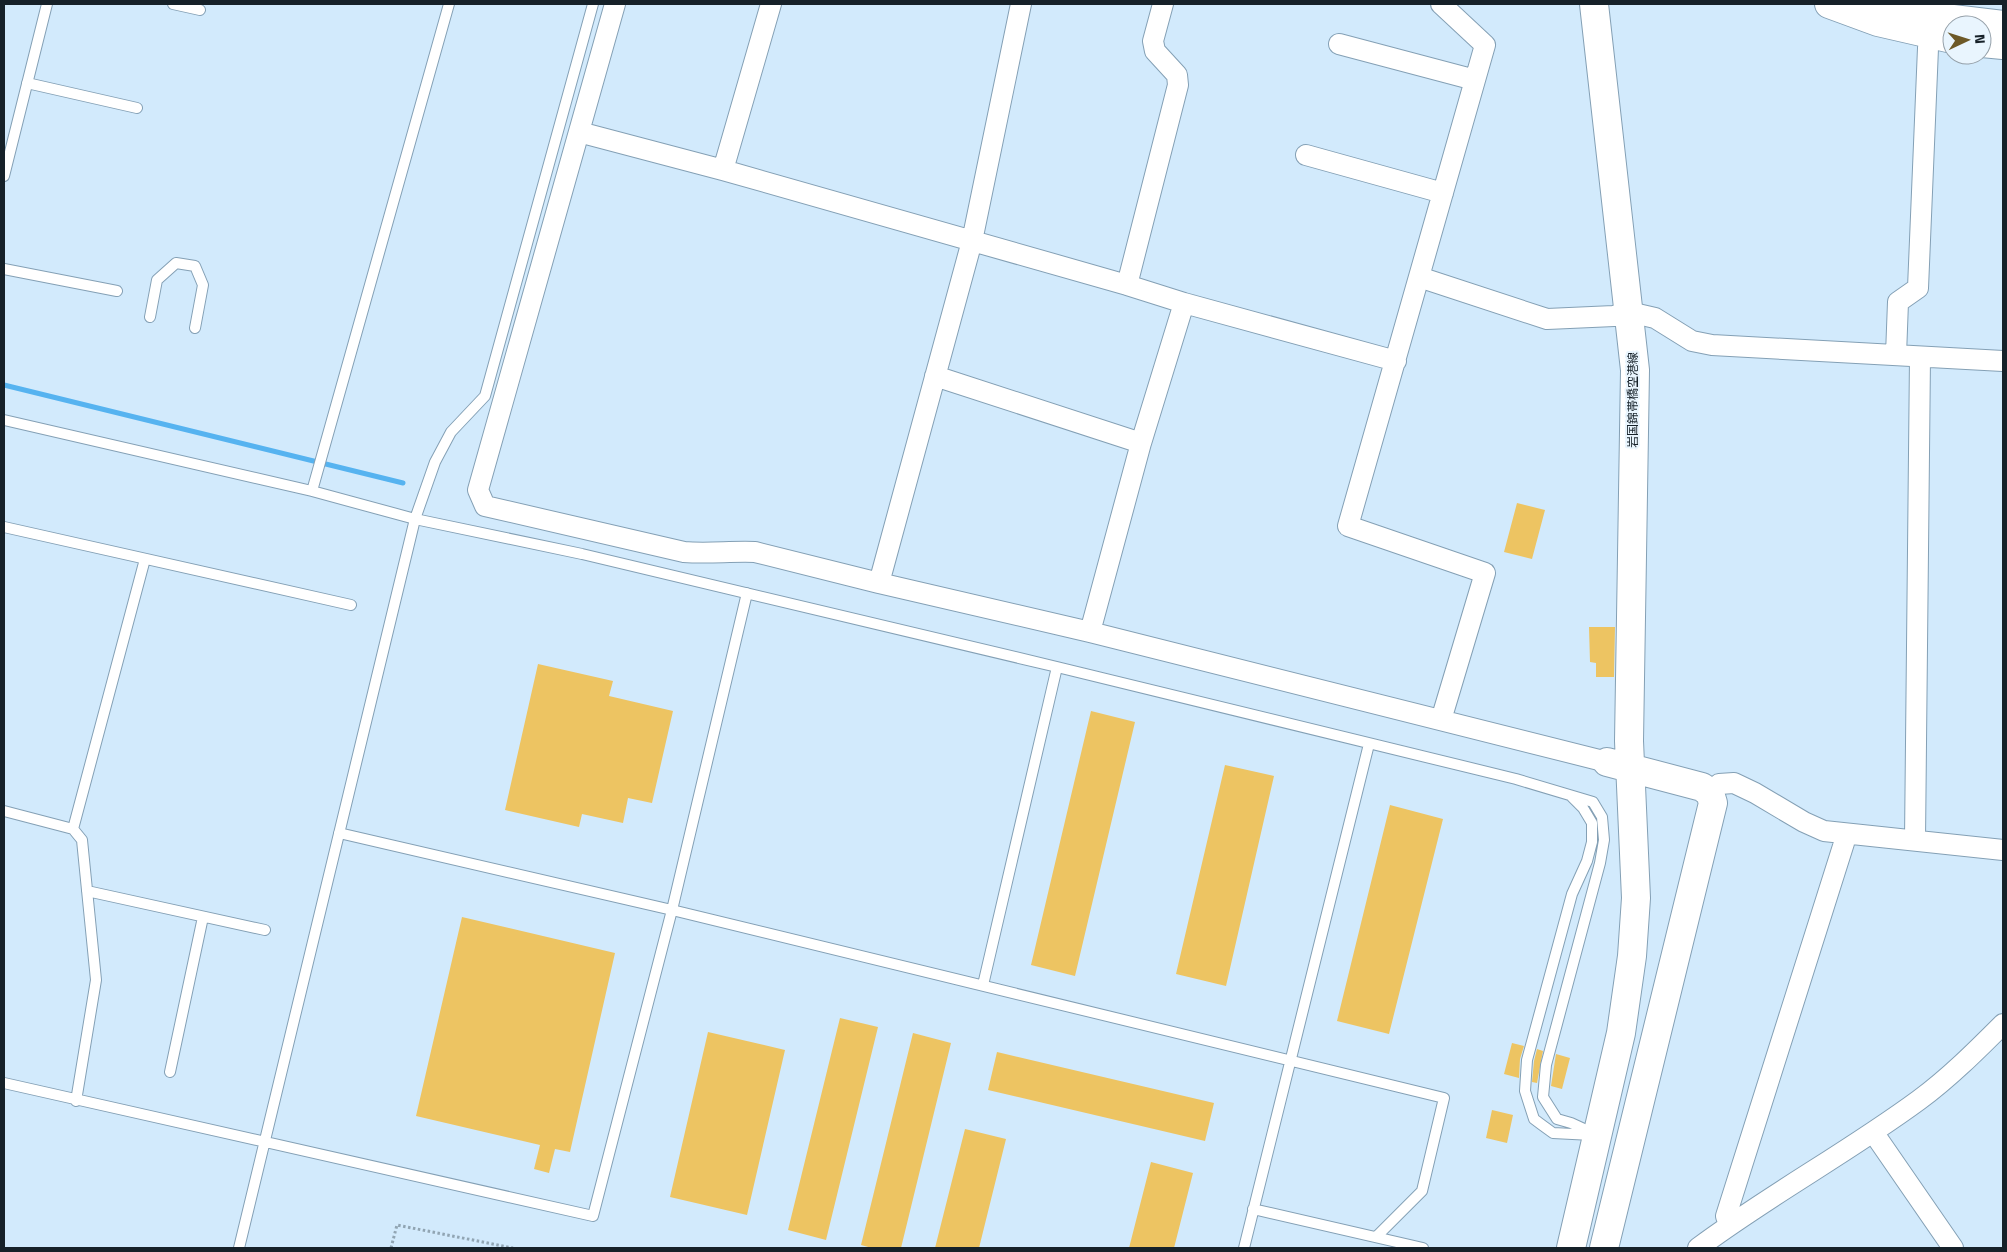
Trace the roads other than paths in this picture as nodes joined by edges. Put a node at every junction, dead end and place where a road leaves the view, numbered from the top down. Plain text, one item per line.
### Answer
1 (47, 4) edge
2 (173, 4) edge
3 (449, 4) edge
4 (592, 4) edge
5 (615, 4) edge
6 (770, 4) edge
7 (1021, 4) edge
8 (1164, 4) edge
9 (1441, 4) edge
10 (1594, 4) edge
11 (1829, 4) edge
12 (1885, 4) edge
13 (200, 10) dead end
14 (1939, 24) edge
15 (2003, 25) edge
16 (1338, 44) dead end
17 (1475, 80) junction
18 (27, 83) junction
19 (137, 108) dead end
20 (579, 132) junction
21 (1306, 155) dead end
22 (723, 170) junction
23 (4, 176) edge
24 (1443, 193) junction
25 (972, 241) junction
26 (4, 269) edge
27 (1420, 277) junction
28 (1127, 284) junction
29 (117, 291) dead end
30 (1184, 303) junction
31 (1630, 312) junction
32 (150, 317) dead end
33 (195, 328) dead end
34 (1896, 355) junction
35 (1920, 357) junction
36 (1396, 361) junction
37 (2003, 362) edge
38 (935, 376) junction
39 (4, 420) edge
40 (1141, 443) junction
41 (312, 491) junction
42 (415, 519) junction
43 (4, 527) edge
44 (145, 559) junction
45 (879, 584) junction
46 (747, 593) junction
47 (351, 605) dead end
48 (1090, 632) junction
49 (1057, 667) junction
50 (1441, 720) junction
51 (1369, 744) junction
52 (1619, 765) junction
53 (1710, 793) junction
54 (1570, 795) junction
55 (4, 811) edge
56 (73, 829) junction
57 (339, 833) junction
58 (1845, 834) junction
59 (1915, 840) junction
60 (2003, 850) edge
61 (87, 891) junction
62 (672, 910) junction
63 (203, 917) junction
64 (265, 930) dead end
65 (983, 985) junction
66 (2003, 1024) edge
67 (1290, 1061) junction
68 (170, 1072) dead end
69 (4, 1084) edge
70 (76, 1101) junction
71 (1873, 1132) junction
72 (1598, 1136) junction
73 (265, 1143) junction
74 (1591, 1163) junction
75 (1253, 1209) junction
76 (1729, 1225) junction
77 (1376, 1237) junction
78 (240, 1248) edge
79 (1244, 1248) edge
80 (1423, 1248) edge
81 (1562, 1248) edge
82 (1571, 1248) edge
83 (1604, 1248) edge
84 (1698, 1248) edge
85 (1953, 1248) edge

1 - 18 lane
2 - 13 lane
3 - 41 lane
4 - 42 lane
5 - 20 street
6 - 22 street
7 - 25 street
8 - 28 street
9 - 17 street
10 - 31 street, 岩国錦帯橋空港線
11 - 14 street
12 - 14 street
14 - 15 street
14 - 34 street
16 - 17 street
17 - 24 street
18 - 19 lane
18 - 23 lane
20 - 22 street
20 - 45 street
21 - 24 street
22 - 25 street
24 - 27 street
25 - 28 street
25 - 38 street
26 - 29 lane
27 - 31 street
27 - 36 street
28 - 30 street
30 - 36 street
30 - 40 street
31 - 34 street
31 - 52 street, 岩国錦帯橋空港線
32 - 33 lane
34 - 35 street
35 - 37 street
35 - 59 street
36 - 50 street
38 - 40 street
38 - 45 street
39 - 41 lane
40 - 48 street
41 - 42 lane
42 - 46 lane
42 - 57 lane
43 - 44 lane
44 - 47 lane
44 - 56 lane
45 - 48 street
46 - 49 lane
46 - 62 lane
48 - 50 street
49 - 51 lane
49 - 65 lane
50 - 52 street
51 - 54 lane
51 - 67 lane
52 - 53 street
52 - 72 street, 岩国錦帯橋空港線
53 - 58 street
53 - 83 street
54 - 72 lane
54 - 72 lane
55 - 56 lane
56 - 61 lane
57 - 62 lane
57 - 73 lane
58 - 59 street
58 - 76 street
59 - 60 street
61 - 63 lane
61 - 70 lane
62 - 65 lane
62 - 73 lane
63 - 64 lane
63 - 68 lane
65 - 67 lane
66 - 71 street
67 - 75 lane
67 - 77 lane
69 - 70 lane
70 - 73 lane
71 - 76 street
71 - 85 street
72 - 74 street, 岩国錦帯橋空港線
73 - 78 lane
74 - 81 street
74 - 82 street
75 - 77 lane
75 - 79 lane
76 - 84 street
77 - 80 lane

